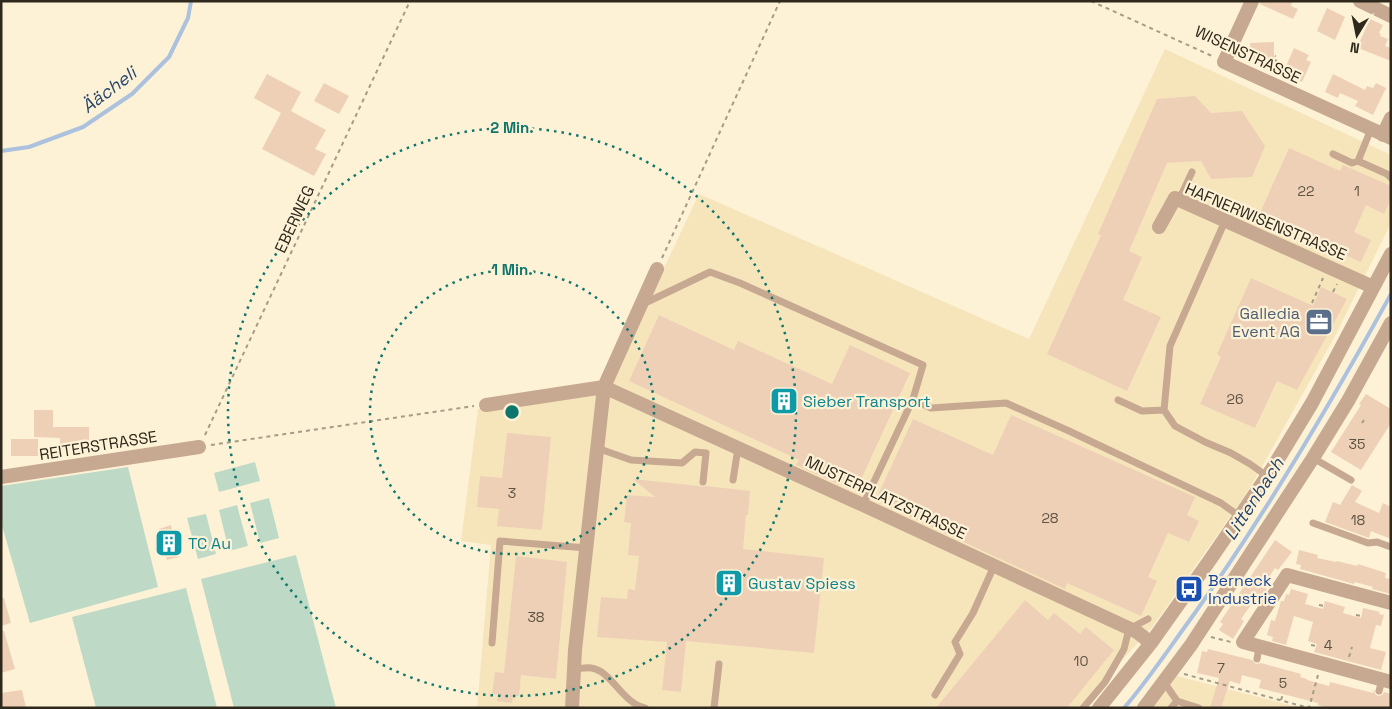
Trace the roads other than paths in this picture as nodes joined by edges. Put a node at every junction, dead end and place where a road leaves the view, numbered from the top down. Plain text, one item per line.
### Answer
1 (1252, 1) edge
2 (1360, 1) edge
3 (1391, 16) edge
4 (1391, 118) edge
5 (1382, 134) edge
6 (1333, 154) dead end
7 (1358, 161) junction
8 (1192, 172) dead end
9 (1391, 178) edge
10 (1179, 200) junction
11 (1225, 221) junction
12 (1159, 227) dead end
13 (1391, 254) edge
14 (658, 269) road end
15 (1373, 287) junction
16 (641, 305) junction
17 (1391, 323) edge
18 (604, 387) junction
19 (913, 399) junction
20 (1118, 400) dead end
21 (486, 405) road end
22 (1164, 410) junction
23 (199, 447) road end
24 (597, 448) junction
25 (738, 448) junction
26 (1313, 458) junction
27 (1267, 476) junction
28 (1, 477) edge
29 (733, 480) dead end
30 (1351, 480) dead end
31 (704, 482) dead end
32 (863, 505) junction
33 (1239, 516) junction
34 (1313, 523) dead end
35 (586, 548) junction
36 (1391, 548) edge
37 (994, 566) junction
38 (1391, 603) edge
39 (1148, 619) dead end
40 (1129, 629) junction
41 (492, 643) dead end
42 (1151, 643) junction
43 (719, 664) dead end
44 (574, 669) junction
45 (1168, 676) junction
46 (1384, 684) edge
47 (935, 694) dead end
48 (1177, 701) junction
49 (572, 708) edge
50 (645, 708) edge
51 (714, 708) edge
52 (1083, 708) edge
53 (1099, 708) edge
54 (1144, 708) edge
55 (1171, 708) edge
56 (1199, 708) edge

1 - 5 street, WISENSTRASSE
2 - 3 street
4 - 5 street
5 - 7 lane
6 - 7 lane
7 - 9 lane
8 - 10 lane
10 - 11 street, HAFNERWISENSTRASSE
10 - 12 street, HAFNERWISENSTRASSE
11 - 15 street, HAFNERWISENSTRASSE
11 - 22 lane
13 - 15 street
14 - 16 street
15 - 27 street
16 - 18 street
16 - 19 lane
17 - 26 street
18 - 21 street
18 - 24 street
18 - 25 street, MUSTERPLATZSTRASSE
19 - 32 lane
19 - 33 lane
20 - 22 lane
22 - 27 lane
23 - 28 street, REITERSTRASSE
24 - 31 lane
24 - 35 street
25 - 29 lane
25 - 32 street, MUSTERPLATZSTRASSE
26 - 30 lane
26 - 45 street
27 - 33 street
32 - 37 street, MUSTERPLATZSTRASSE
33 - 42 street
34 - 36 lane
35 - 41 lane
35 - 44 street
37 - 40 street, MUSTERPLATZSTRASSE
37 - 47 lane
38 - 46 street
39 - 40 lane
40 - 42 street, MUSTERPLATZSTRASSE
40 - 52 lane
42 - 53 street
43 - 51 lane
44 - 49 street
44 - 50 lane
45 - 48 lane
45 - 54 street
48 - 55 lane
48 - 56 lane

